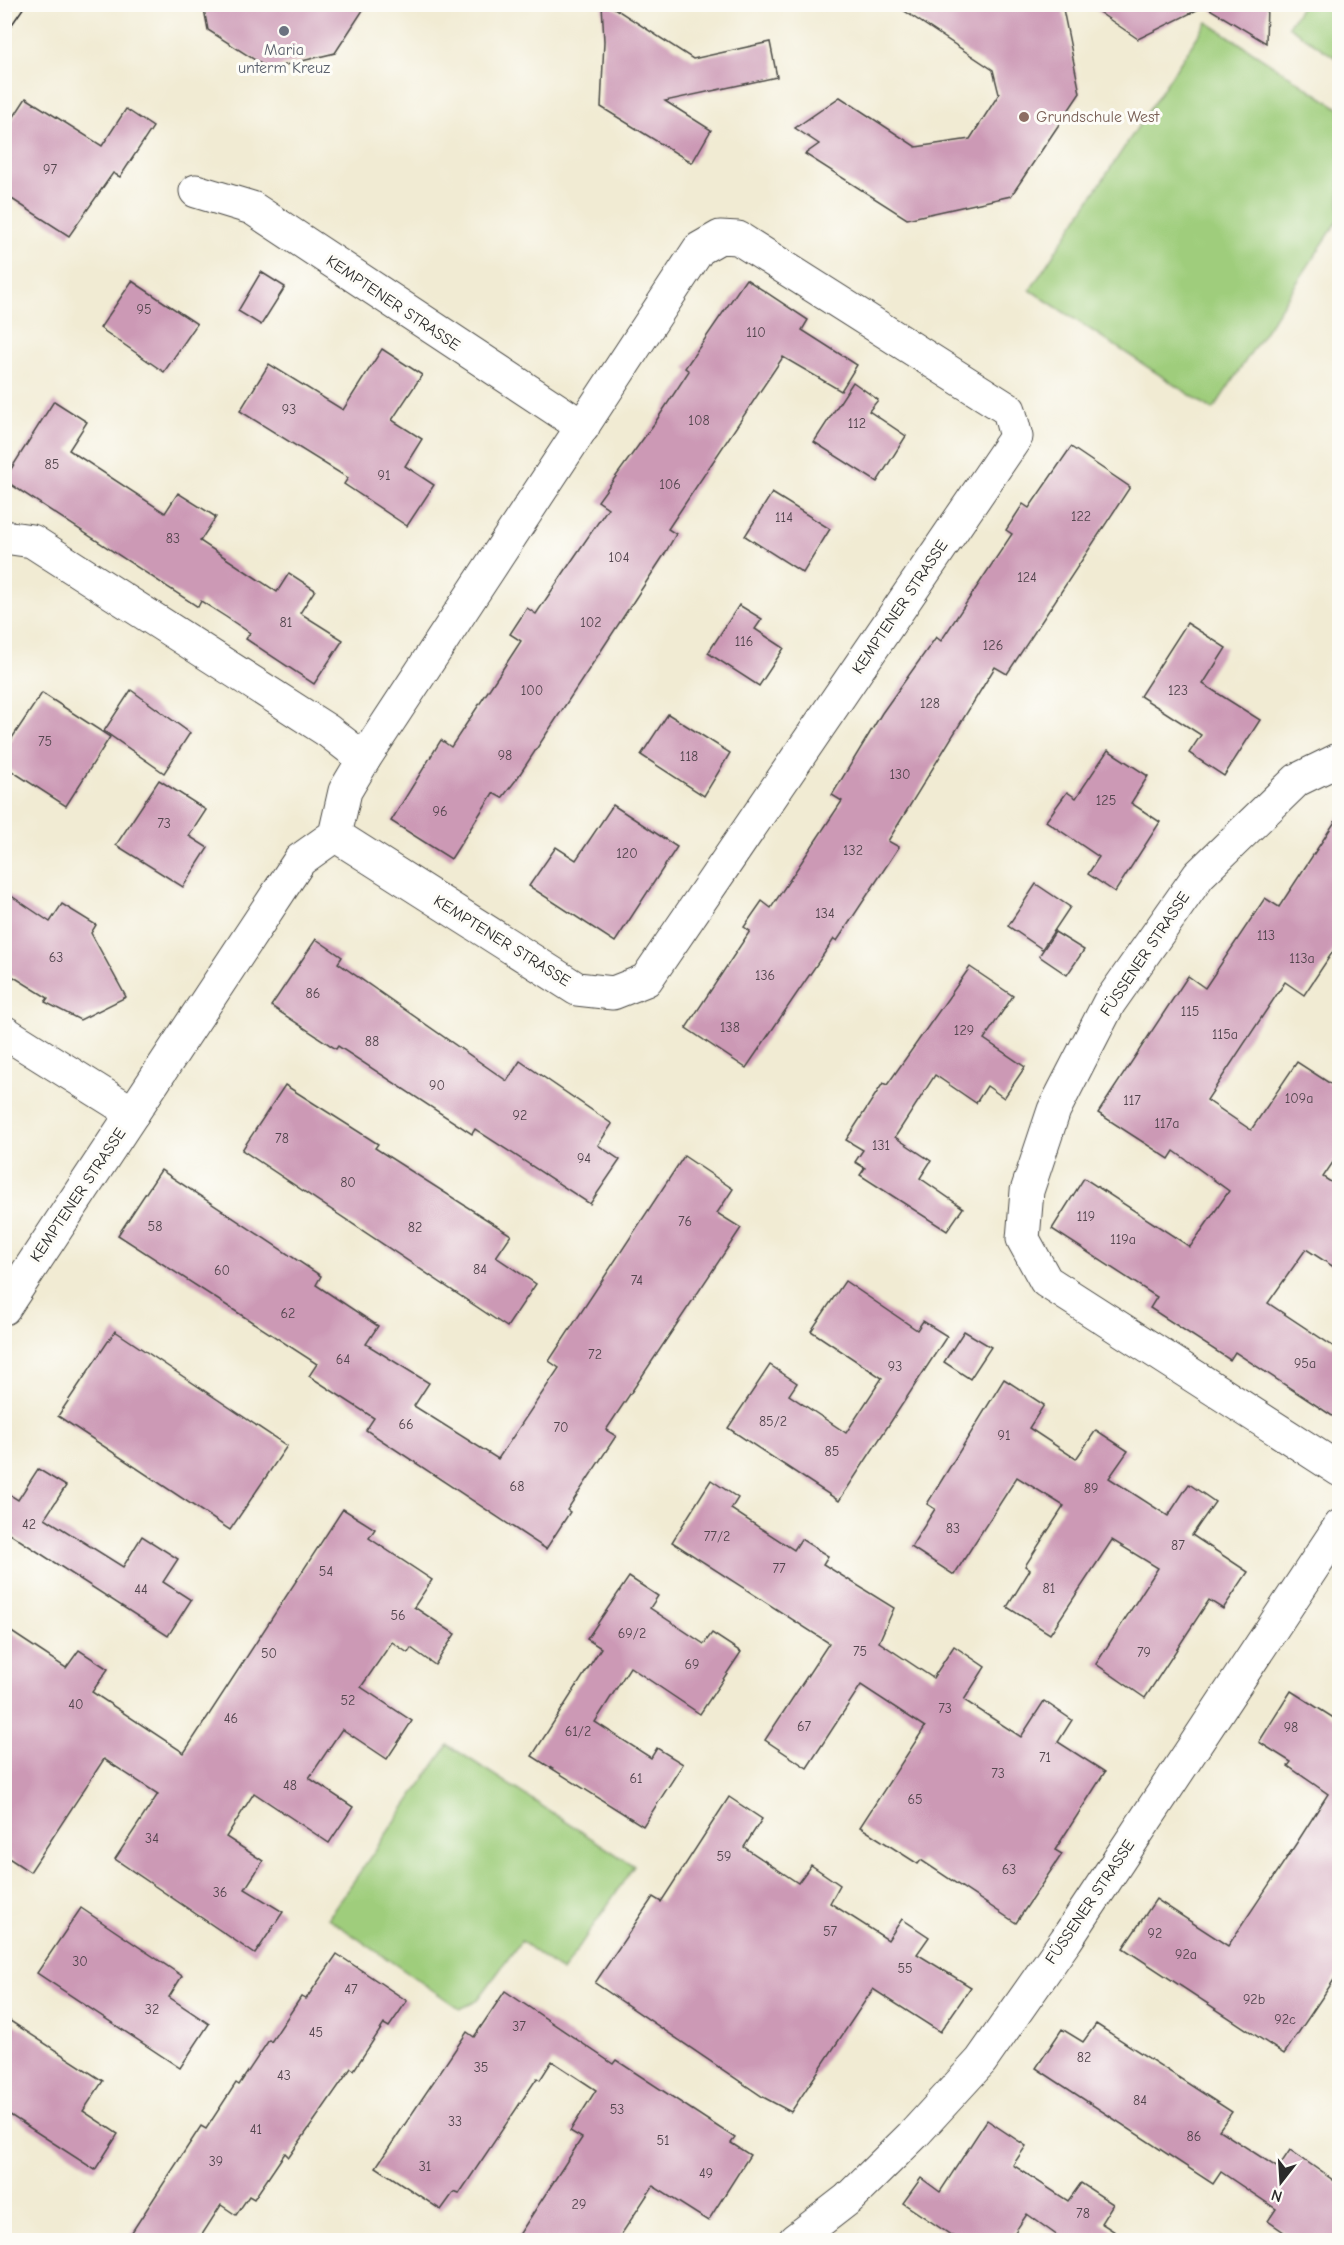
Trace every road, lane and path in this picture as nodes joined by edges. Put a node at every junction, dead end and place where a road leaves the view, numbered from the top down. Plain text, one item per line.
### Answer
1 (196, 191) dead end
2 (583, 427) junction
3 (4, 537) edge
4 (364, 759) junction
5 (1340, 759) edge
6 (335, 836) junction
7 (4, 1032) edge
8 (133, 1113) junction
9 (4, 1308) edge
10 (1340, 1470) edge
11 (1340, 1526) edge
12 (795, 2241) edge

1 - 2 street, KEMPTENER STRASSE
2 - 4 street, KEMPTENER STRASSE
2 - 6 street, KEMPTENER STRASSE
3 - 4 street
4 - 6 street, KEMPTENER STRASSE
5 - 10 street, FÜSSENER STRASSE
6 - 8 street, KEMPTENER STRASSE
7 - 8 street, KEMPTENER STRASSE
8 - 9 street, KEMPTENER STRASSE
11 - 12 street, FÜSSENER STRASSE

